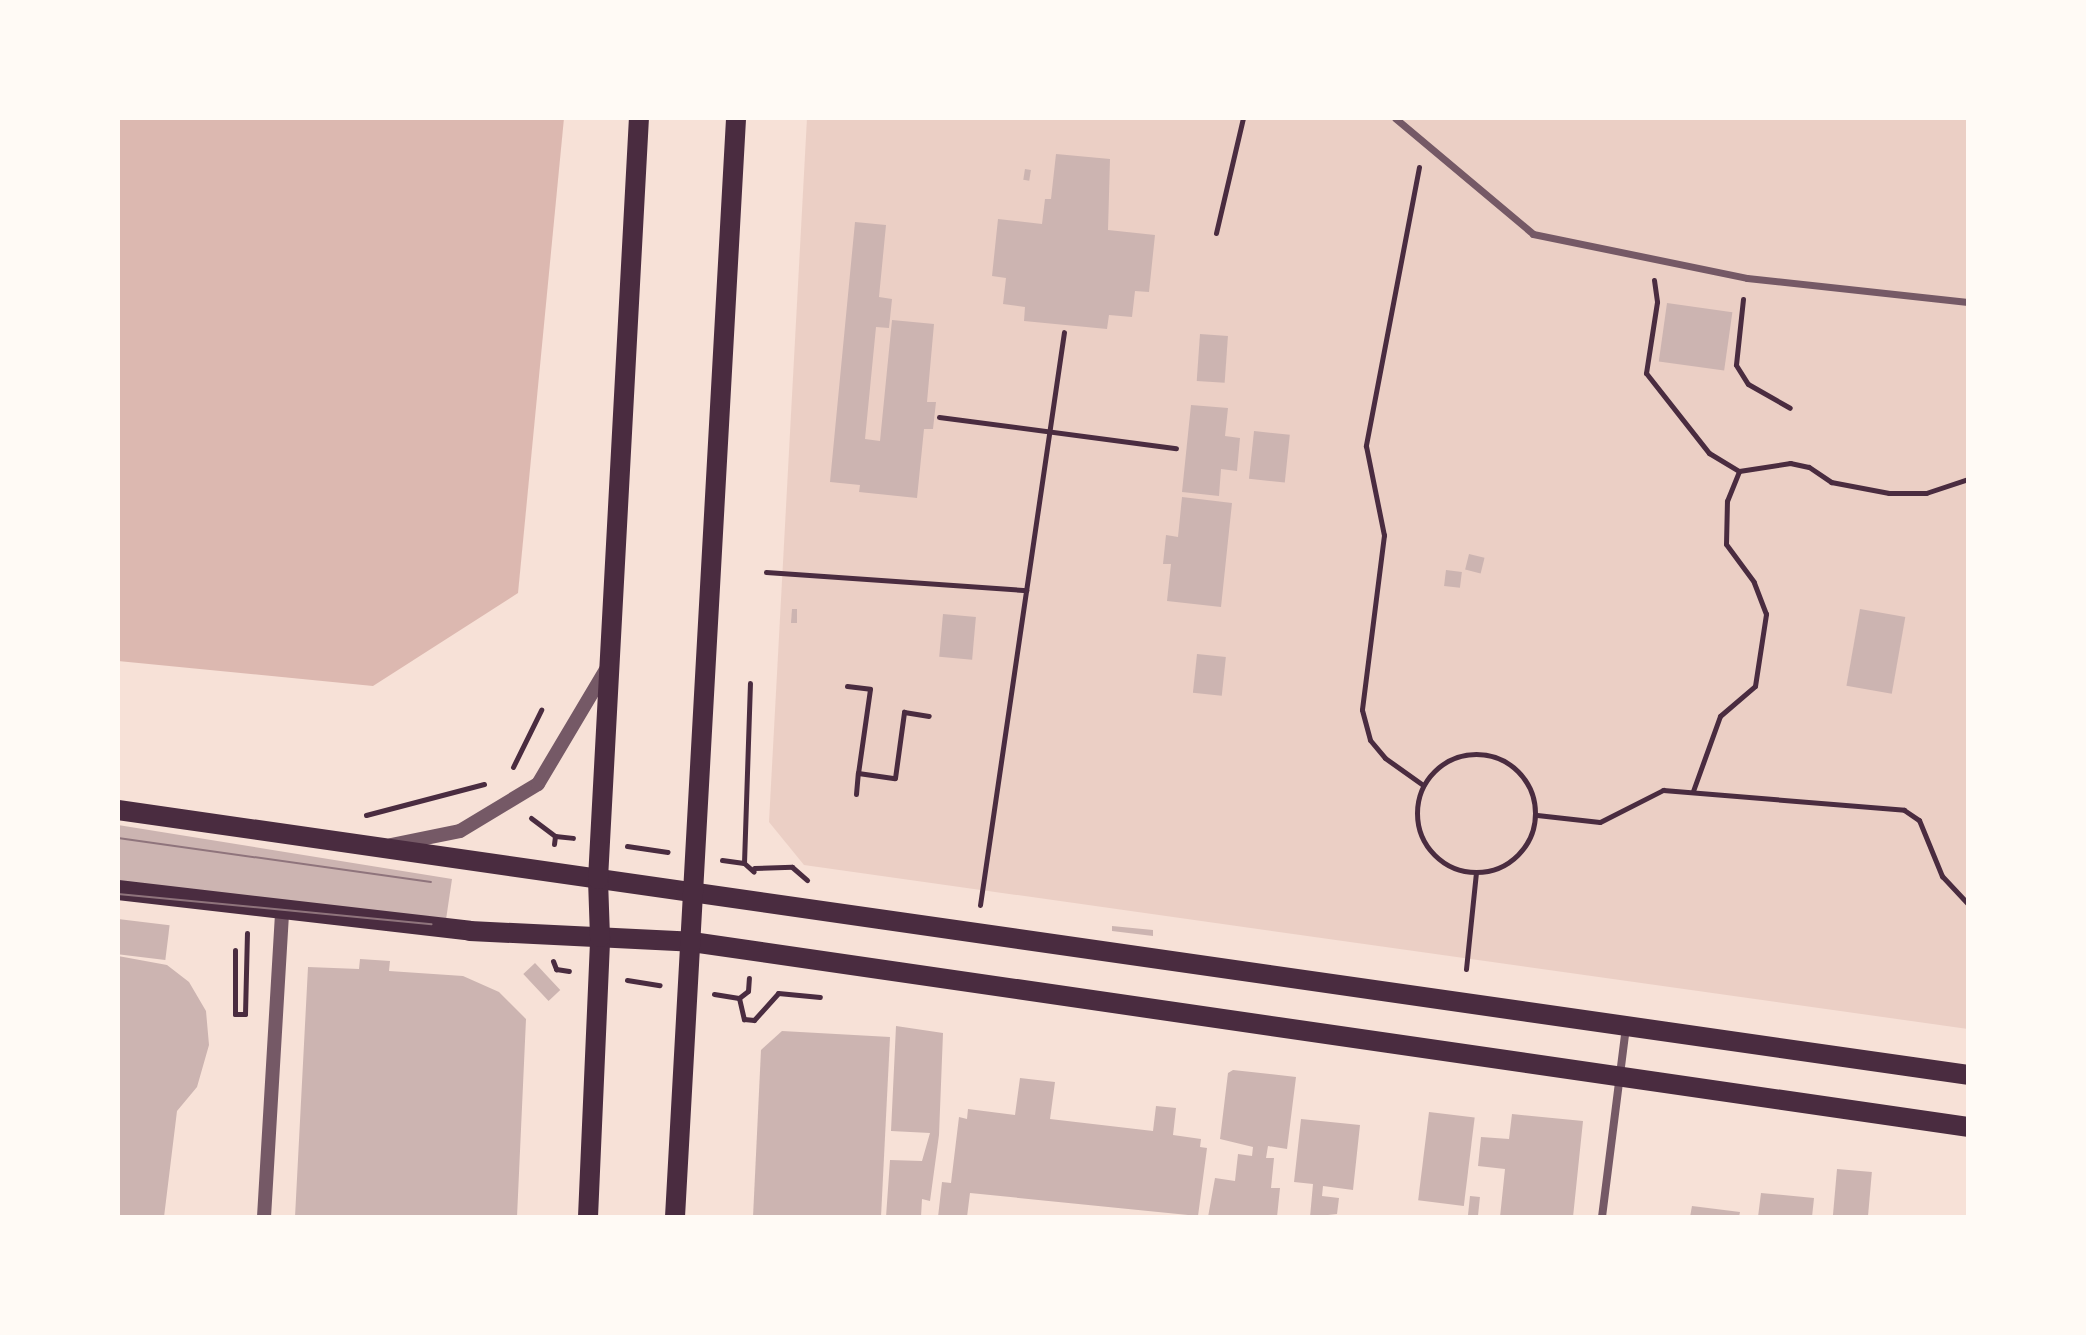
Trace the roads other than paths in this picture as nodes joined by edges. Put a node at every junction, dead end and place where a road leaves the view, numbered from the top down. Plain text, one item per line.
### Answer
1 (639, 118) edge
2 (736, 118) edge
3 (1395, 118) edge
4 (1968, 302) edge
5 (610, 663) junction
6 (118, 810) edge
7 (371, 849) junction
8 (598, 879) junction
9 (118, 890) edge
10 (692, 895) junction
11 (282, 913) junction
12 (600, 937) junction
13 (692, 942) junction
14 (1626, 1026) junction
15 (1620, 1074) junction
16 (1968, 1075) edge
17 (1968, 1127) edge
18 (264, 1217) edge
19 (588, 1217) edge
20 (675, 1217) edge
21 (1602, 1217) edge

1 - 5 main road
2 - 10 main road
3 - 4 street
5 - 7 street
5 - 8 main road
6 - 7 main road
7 - 8 main road
8 - 10 main road
8 - 12 main road
9 - 11 main road
10 - 13 main road
10 - 14 main road
11 - 12 main road
11 - 18 street
12 - 13 main road
12 - 19 main road
13 - 15 main road
13 - 20 main road
14 - 15 street
14 - 16 main road
15 - 17 main road
15 - 21 street

